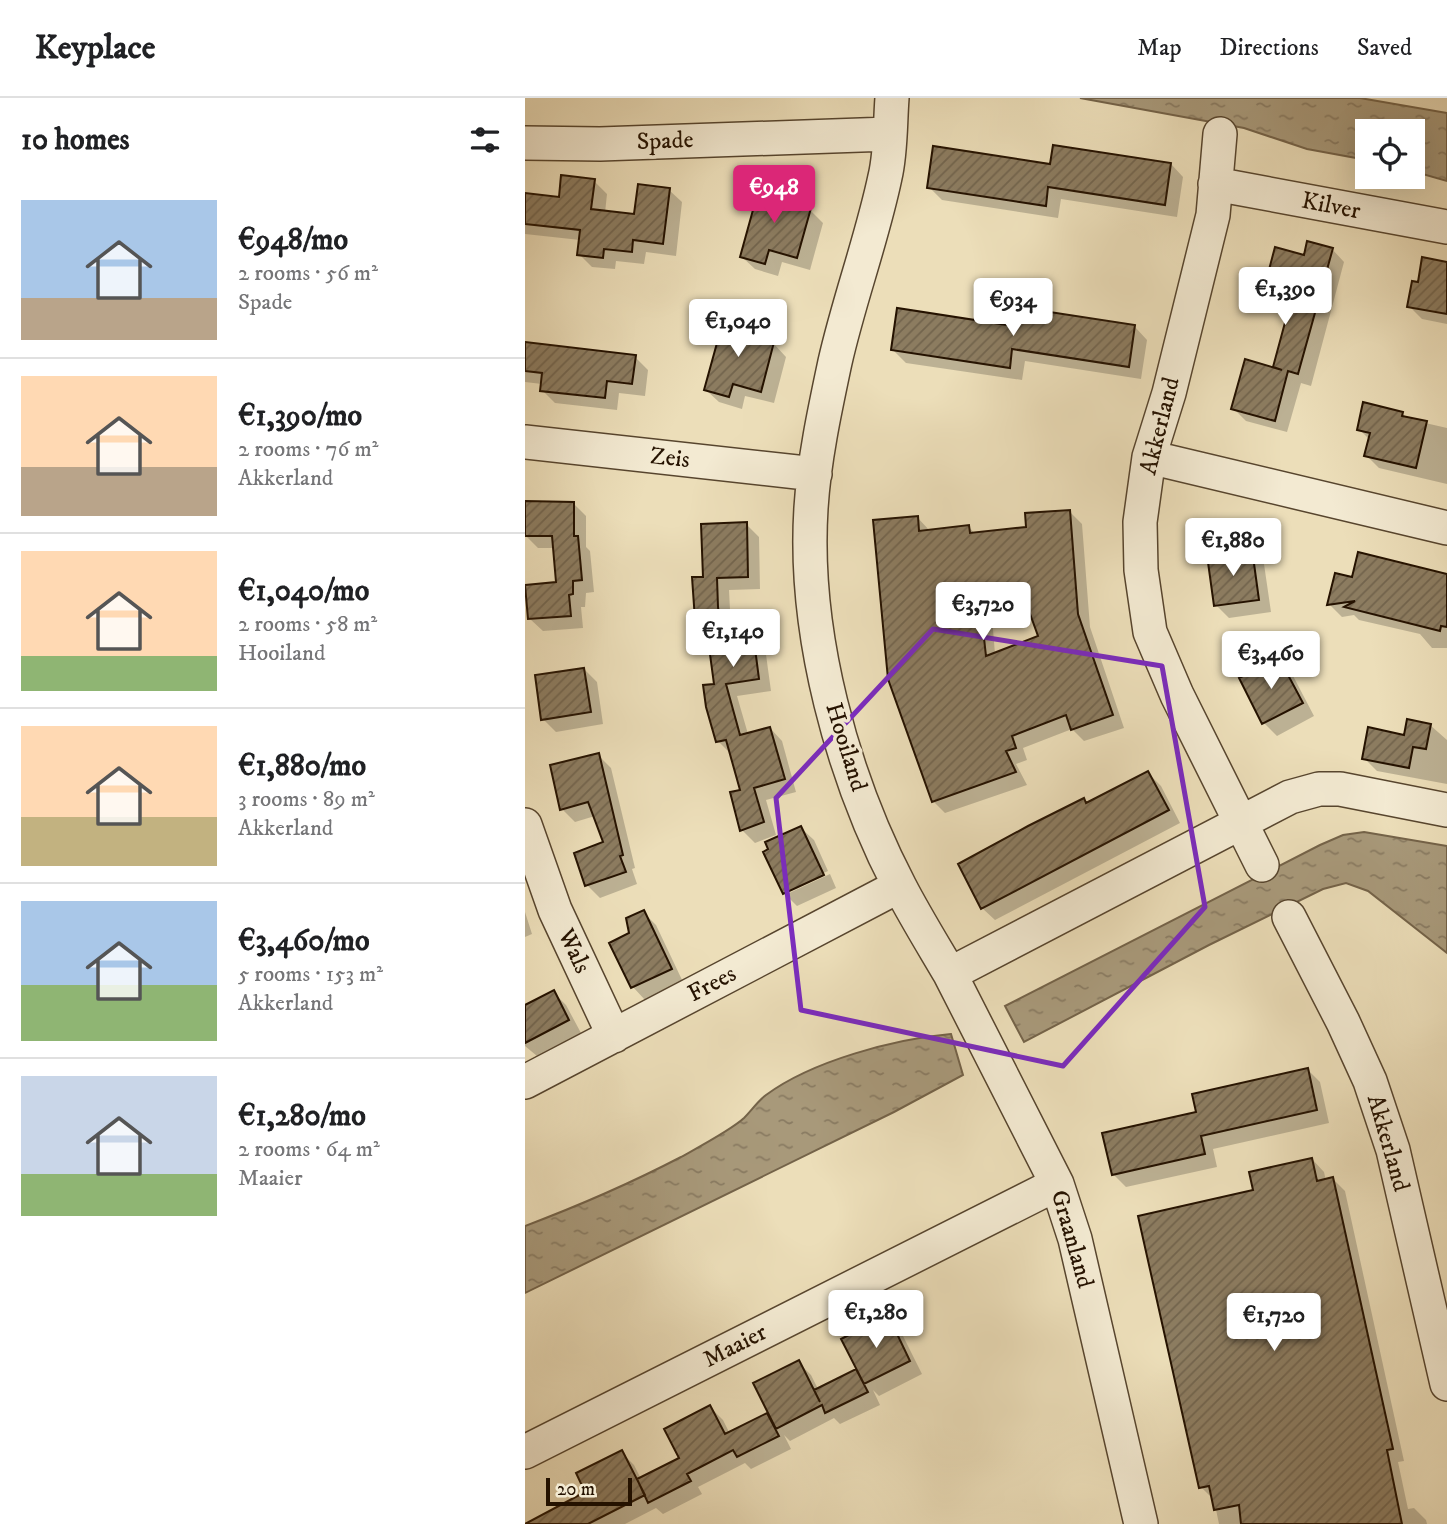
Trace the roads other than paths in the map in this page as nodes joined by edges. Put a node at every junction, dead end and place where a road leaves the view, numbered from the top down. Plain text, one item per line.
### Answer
1 (892, 98) edge
2 (889, 134) junction
3 (1220, 134) dead end
4 (525, 143) edge
5 (1215, 184) junction
6 (1447, 227) edge
7 (525, 442) edge
8 (1149, 457) junction
9 (815, 474) junction
10 (1447, 528) edge
11 (1447, 810) edge
12 (1241, 824) junction
13 (526, 833) edge
14 (1262, 865) dead end
15 (899, 886) junction
16 (1289, 917) dead end
17 (950, 974) junction
18 (614, 1036) junction
19 (525, 1082) edge
20 (1057, 1184) junction
21 (1436, 1286) edge
22 (1447, 1384) edge
23 (525, 1452) edge
24 (1141, 1524) edge

1 - 2 street, Hooiland
2 - 4 street, Spade
2 - 9 street, Hooiland
3 - 5 street, Akkerland
5 - 6 street, Kilver
5 - 8 street, Akkerland
7 - 9 street, Zeis
8 - 10 street
8 - 12 street, Akkerland
9 - 15 street, Hooiland
11 - 12 street
12 - 14 street, Akkerland
12 - 17 street
13 - 18 street, Wals
15 - 17 street, Hooiland
15 - 18 street, Frees
16 - 21 street, Akkerland
17 - 20 street, Graanland
18 - 19 street, Frees
20 - 23 street, Maaier
20 - 24 street, Graanland
21 - 22 street, Akkerland

